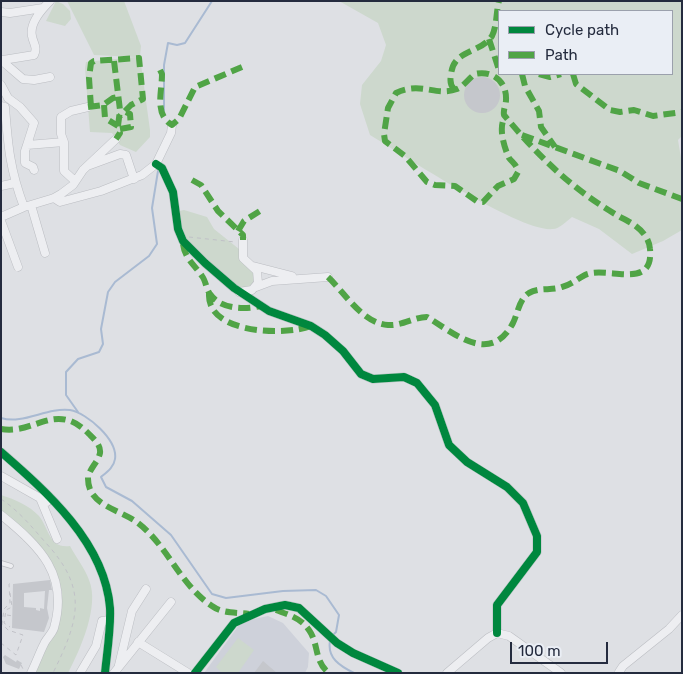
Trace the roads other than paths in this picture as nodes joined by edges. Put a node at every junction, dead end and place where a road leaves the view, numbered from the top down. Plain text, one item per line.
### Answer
1 (47, 3) edge
2 (1, 12) edge
3 (2, 60) edge
4 (50, 76) dead end
5 (1, 85) edge
6 (1, 106) edge
7 (88, 107) dead end
8 (172, 125) dead end
9 (116, 139) dead end
10 (64, 142) junction
11 (28, 145) junction
12 (156, 164) junction
13 (88, 166) junction
14 (34, 170) dead end
15 (134, 179) junction
16 (75, 181) junction
17 (15, 182) junction
18 (1, 186) edge
19 (54, 198) junction
20 (28, 206) junction
21 (1, 219) edge
22 (242, 241) road end
23 (45, 253) dead end
24 (18, 266) dead end
25 (253, 266) junction
26 (328, 277) dead end
27 (302, 278) junction
28 (256, 287) junction
29 (240, 292) junction
30 (1, 452) edge
31 (1, 476) edge
32 (40, 498) junction
33 (51, 498) junction
34 (1, 515) edge
35 (57, 539) dead end
36 (1, 563) edge
37 (11, 566) dead end
38 (146, 589) dead end
39 (171, 602) dead end
40 (682, 615) edge
41 (110, 620) junction
42 (497, 633) junction
43 (138, 642) junction
44 (116, 670) edge
45 (31, 673) edge
46 (80, 673) edge
47 (105, 673) edge
48 (188, 673) edge
49 (195, 673) edge
50 (398, 673) edge
51 (447, 673) edge
52 (561, 673) edge
53 (619, 673) edge

1 - 2 street
1 - 3 street
3 - 4 street
5 - 11 street
6 - 17 street
7 - 10 street
8 - 12 street
9 - 13 street
10 - 11 street
10 - 16 street
11 - 14 street
12 - 15 street
12 - 29 street
13 - 15 street
13 - 16 street
15 - 19 street
16 - 19 street
17 - 18 street
17 - 20 street
19 - 20 street
20 - 21 street
20 - 23 street
21 - 24 street
22 - 25 street
25 - 27 street
25 - 28 street
26 - 27 street
27 - 28 street
28 - 29 street
29 - 42 street
30 - 33 street
31 - 32 street
32 - 33 street
32 - 35 street
33 - 41 street
34 - 45 street
36 - 37 lane
38 - 44 street
39 - 43 street
40 - 53 street
41 - 46 street
41 - 47 street
42 - 51 street
42 - 52 street
43 - 44 street
43 - 48 street
49 - 50 street

